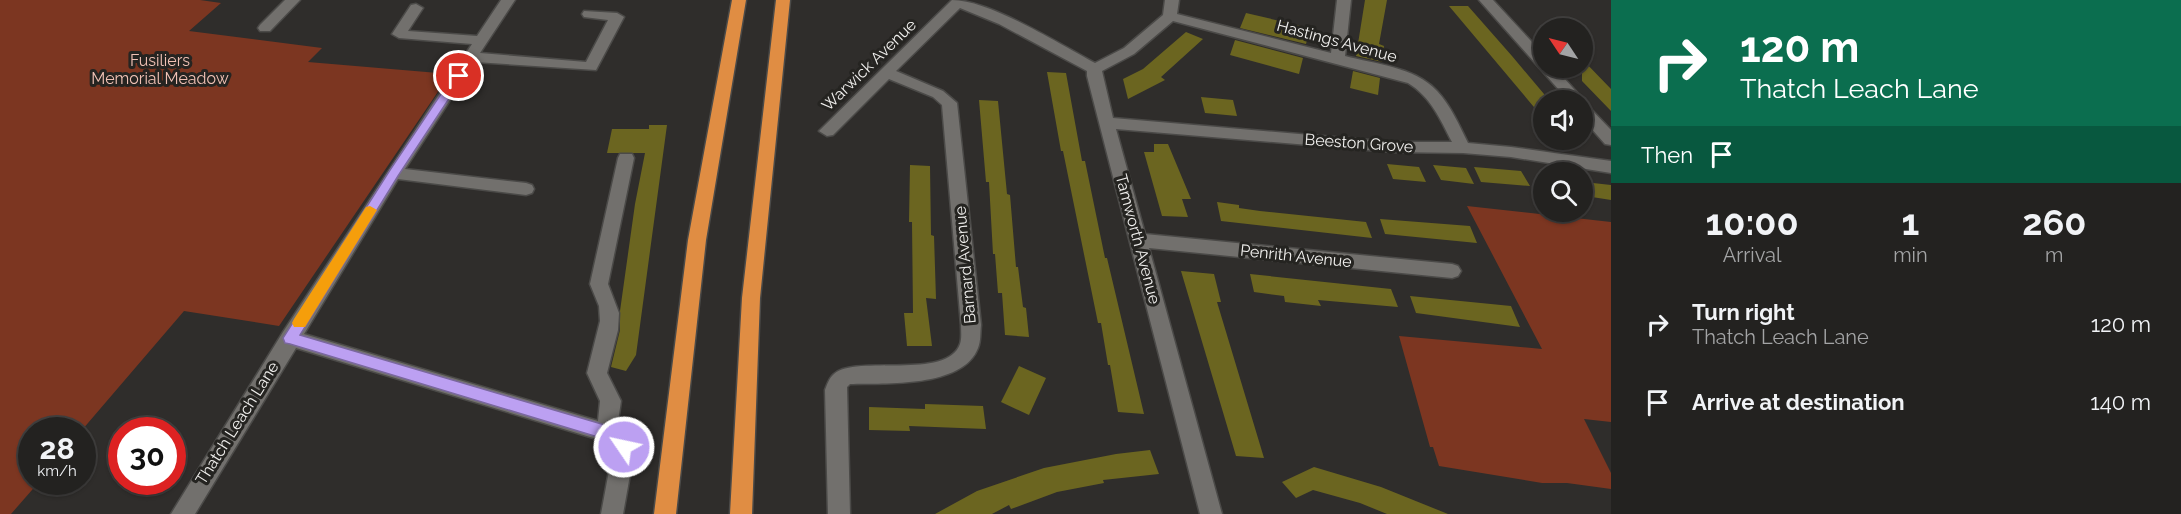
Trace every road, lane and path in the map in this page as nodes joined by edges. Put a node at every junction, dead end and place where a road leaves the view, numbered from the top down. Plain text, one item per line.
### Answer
1 (293, 0) edge
2 (508, 0) edge
3 (739, 0) edge
4 (783, 0) edge
5 (1344, 0) edge
6 (1486, 0) edge
7 (959, 1) edge
8 (416, 8) dead end
9 (1171, 8) edge
10 (589, 14) dead end
11 (265, 28) dead end
12 (481, 41) junction
13 (1533, 52) edge
14 (471, 57) junction
15 (1338, 58) junction
16 (1095, 69) junction
17 (888, 73) junction
18 (1555, 78) edge
19 (1567, 90) edge
20 (1593, 120) edge
21 (1107, 123) junction
22 (827, 131) dead end
23 (1611, 140) edge
24 (1462, 148) junction
25 (626, 158) dead end
26 (1611, 167) edge
27 (394, 173) junction
28 (526, 189) dead end
29 (1139, 240) junction
30 (1452, 271) dead end
31 (290, 338) junction
32 (605, 432) junction
33 (182, 514) edge
34 (612, 514) edge
35 (665, 514) edge
36 (741, 514) edge
37 (839, 514) edge
38 (1211, 514) edge

1 - 11 street
2 - 12 street, Thatch Leach Lane
3 - 35 highway
4 - 36 highway
5 - 15 street
6 - 13 street
7 - 16 street
7 - 17 street, Warwick Avenue
8 - 12 street
9 - 15 street, Hastings Avenue
9 - 16 street
10 - 14 street
12 - 14 street, Thatch Leach Lane
14 - 27 street, Thatch Leach Lane
15 - 24 street, Hastings Avenue
16 - 21 street, Tamworth Avenue
17 - 22 street, Warwick Avenue
17 - 37 street, Barnard Avenue
18 - 19 street
20 - 23 street
21 - 24 street, Beeston Grove
21 - 29 street, Tamworth Avenue
24 - 26 street, Beeston Grove
25 - 32 street
27 - 28 street
27 - 31 street, Thatch Leach Lane
29 - 30 street, Penrith Avenue
29 - 38 street, Tamworth Avenue
31 - 32 street
31 - 33 street, Thatch Leach Lane
32 - 34 street

